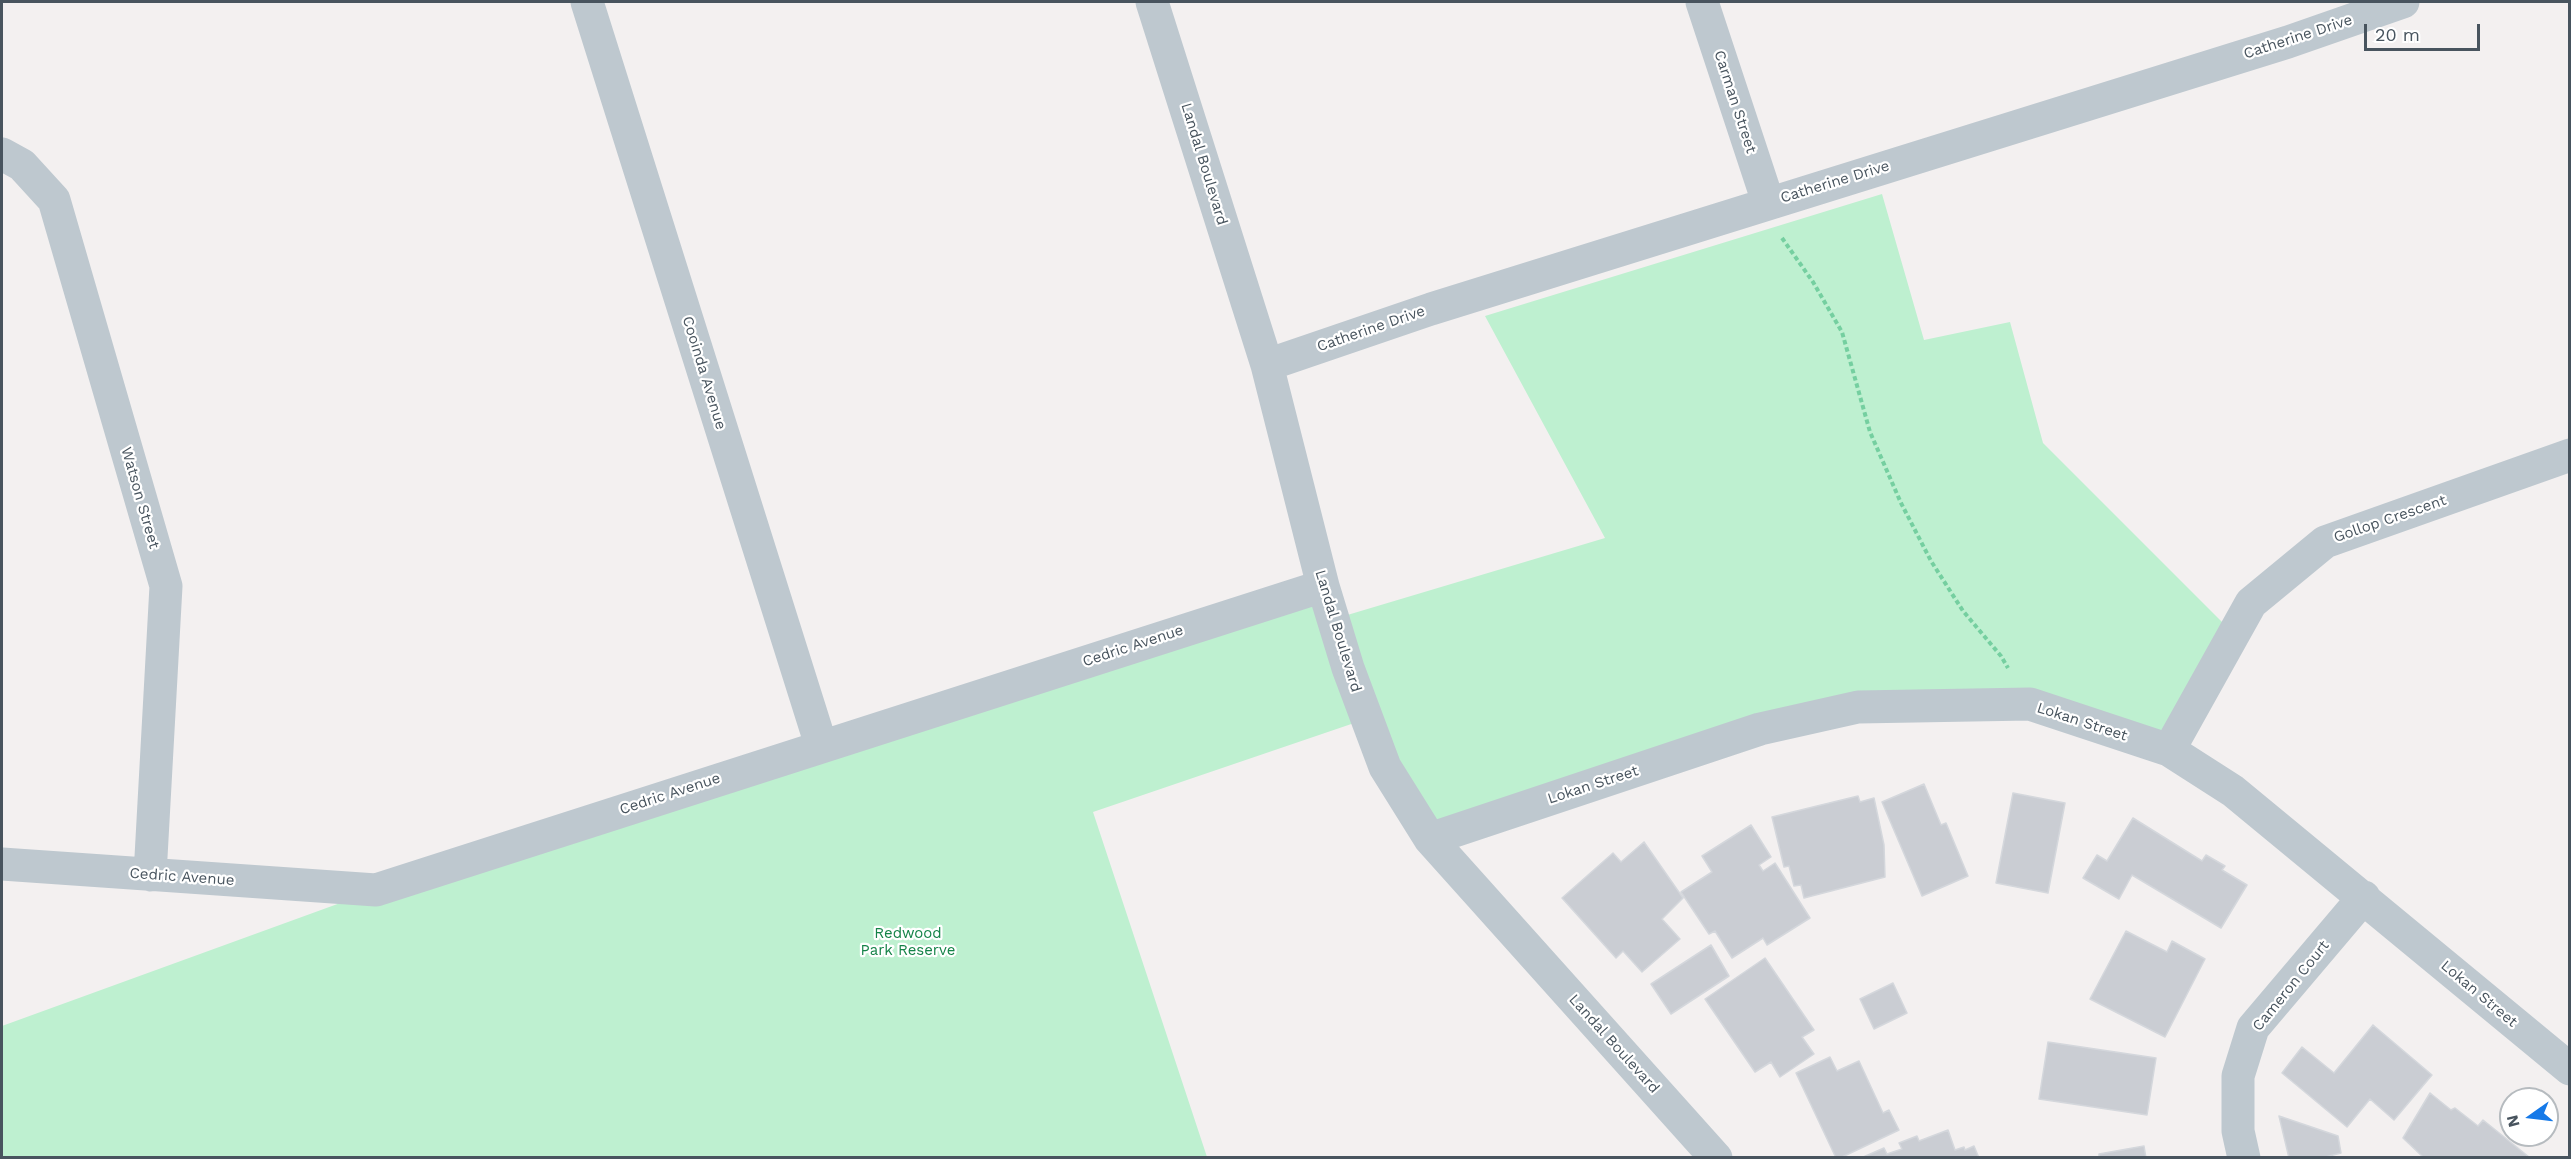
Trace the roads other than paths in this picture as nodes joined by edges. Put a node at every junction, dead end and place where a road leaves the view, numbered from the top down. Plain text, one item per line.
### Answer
1 (588, 2) edge
2 (1152, 2) edge
3 (1702, 2) edge
4 (2403, 2) edge
5 (2, 154) edge
6 (1768, 202) junction
7 (1267, 365) junction
8 (2570, 455) edge
9 (1323, 586) junction
10 (821, 745) junction
11 (2169, 750) junction
12 (1430, 839) junction
13 (2, 864) edge
14 (150, 874) junction
15 (2364, 897) junction
16 (2567, 1062) edge
17 (1716, 1158) edge
18 (2244, 1158) edge

1 - 10 street, Cooinda Avenue
2 - 7 street, Landal Boulevard
3 - 6 street, Carman Street
4 - 6 street, Catherine Drive
5 - 14 street, Watson Street
6 - 7 street, Catherine Drive
7 - 9 street, Landal Boulevard
8 - 11 street, Gollop Crescent
9 - 10 street, Cedric Avenue
9 - 12 street, Landal Boulevard
10 - 14 street, Cedric Avenue
11 - 12 street, Lokan Street
11 - 15 street, Lokan Street
12 - 17 street, Landal Boulevard
13 - 14 street, Cedric Avenue
15 - 16 street, Lokan Street
15 - 18 street, Cameron Court

